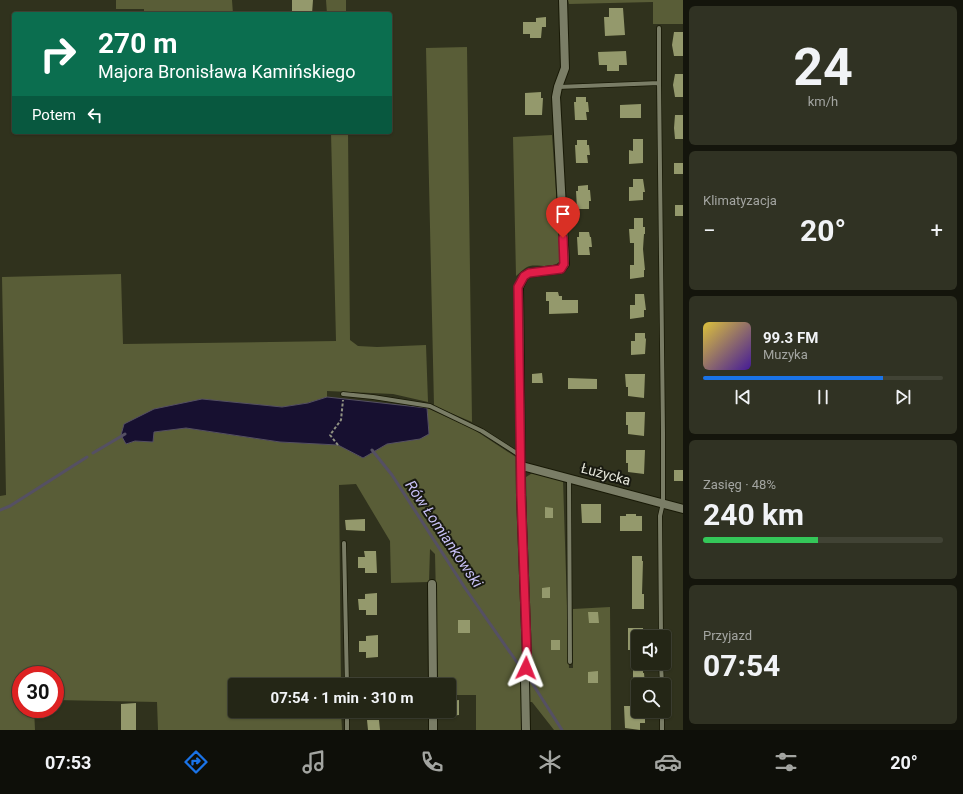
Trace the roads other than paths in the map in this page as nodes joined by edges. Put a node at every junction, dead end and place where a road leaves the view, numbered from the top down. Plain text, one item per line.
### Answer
1 (563, 0) edge
2 (659, 28) dead end
3 (659, 83) junction
4 (558, 87) junction
5 (343, 394) road end
6 (522, 457) junction
7 (522, 466) junction
8 (569, 478) junction
9 (663, 503) junction
10 (683, 509) edge
11 (344, 543) dead end
12 (432, 584) dead end
13 (661, 630) edge
14 (570, 662) dead end
15 (347, 678) edge
16 (433, 678) edge
17 (347, 718) edge
18 (433, 718) edge
19 (662, 718) edge
20 (347, 730) edge
21 (433, 730) edge
22 (526, 730) edge
23 (662, 730) edge

1 - 4 street
2 - 3 lane
3 - 4 lane
3 - 9 lane
4 - 6 street
5 - 6 lane
6 - 7 street
7 - 8 street, Łużycka
7 - 22 street
8 - 9 street, Łużycka
8 - 14 lane
9 - 10 street, Łużycka
9 - 13 lane
11 - 15 lane
12 - 16 street
17 - 20 lane
18 - 21 street
19 - 23 lane

